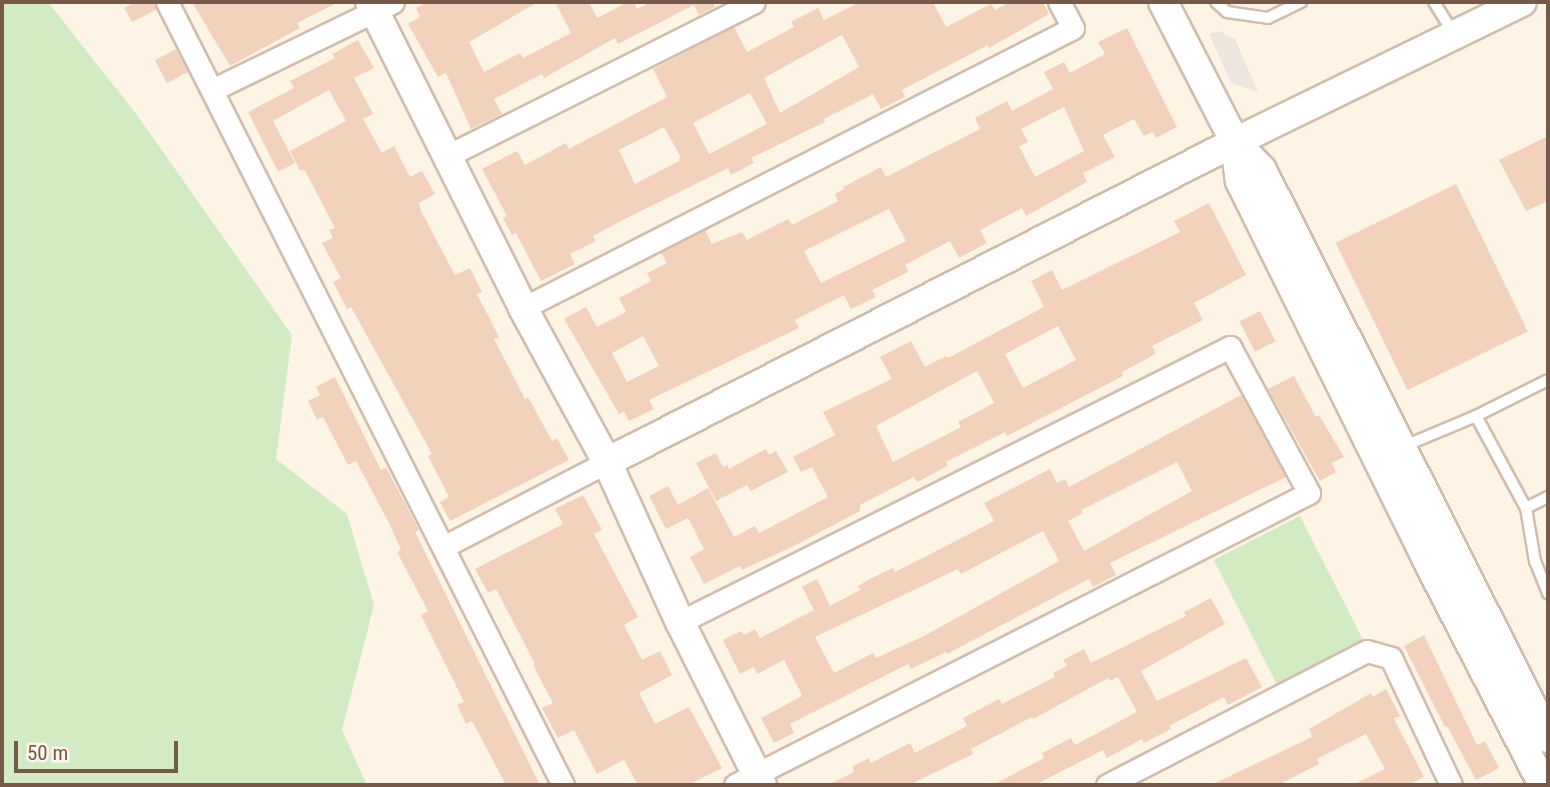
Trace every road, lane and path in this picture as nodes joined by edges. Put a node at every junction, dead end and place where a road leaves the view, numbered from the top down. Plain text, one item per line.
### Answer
1 (167, 2) edge
2 (754, 2) edge
3 (1059, 2) edge
4 (1163, 2) edge
5 (1216, 2) edge
6 (1301, 2) edge
7 (1434, 2) edge
8 (1522, 2) edge
9 (379, 5) edge
10 (1454, 36) junction
11 (212, 90) junction
12 (1235, 142) junction
13 (447, 156) junction
14 (523, 308) junction
15 (1548, 380) edge
16 (1476, 416) junction
17 (1402, 447) junction
18 (607, 462) junction
19 (1548, 497) edge
20 (1526, 508) junction
21 (443, 547) junction
22 (1548, 594) edge
23 (680, 622) junction
24 (1548, 738) edge
25 (752, 782) edge
26 (563, 785) edge
27 (1107, 785) edge
28 (1451, 785) edge
29 (1543, 785) edge

1 - 11 street
2 - 13 street
3 - 14 street
4 - 12 street
5 - 6 lane
7 - 10 lane
8 - 10 street
9 - 11 street
9 - 13 street
10 - 12 street
11 - 21 street
12 - 17 street
12 - 18 street
12 - 29 street
13 - 14 street
14 - 18 street
15 - 16 lane
16 - 17 lane
16 - 20 lane
17 - 24 street
18 - 21 street
18 - 23 street
19 - 20 lane
20 - 22 lane
21 - 26 street
23 - 25 street
23 - 25 street
27 - 28 street

